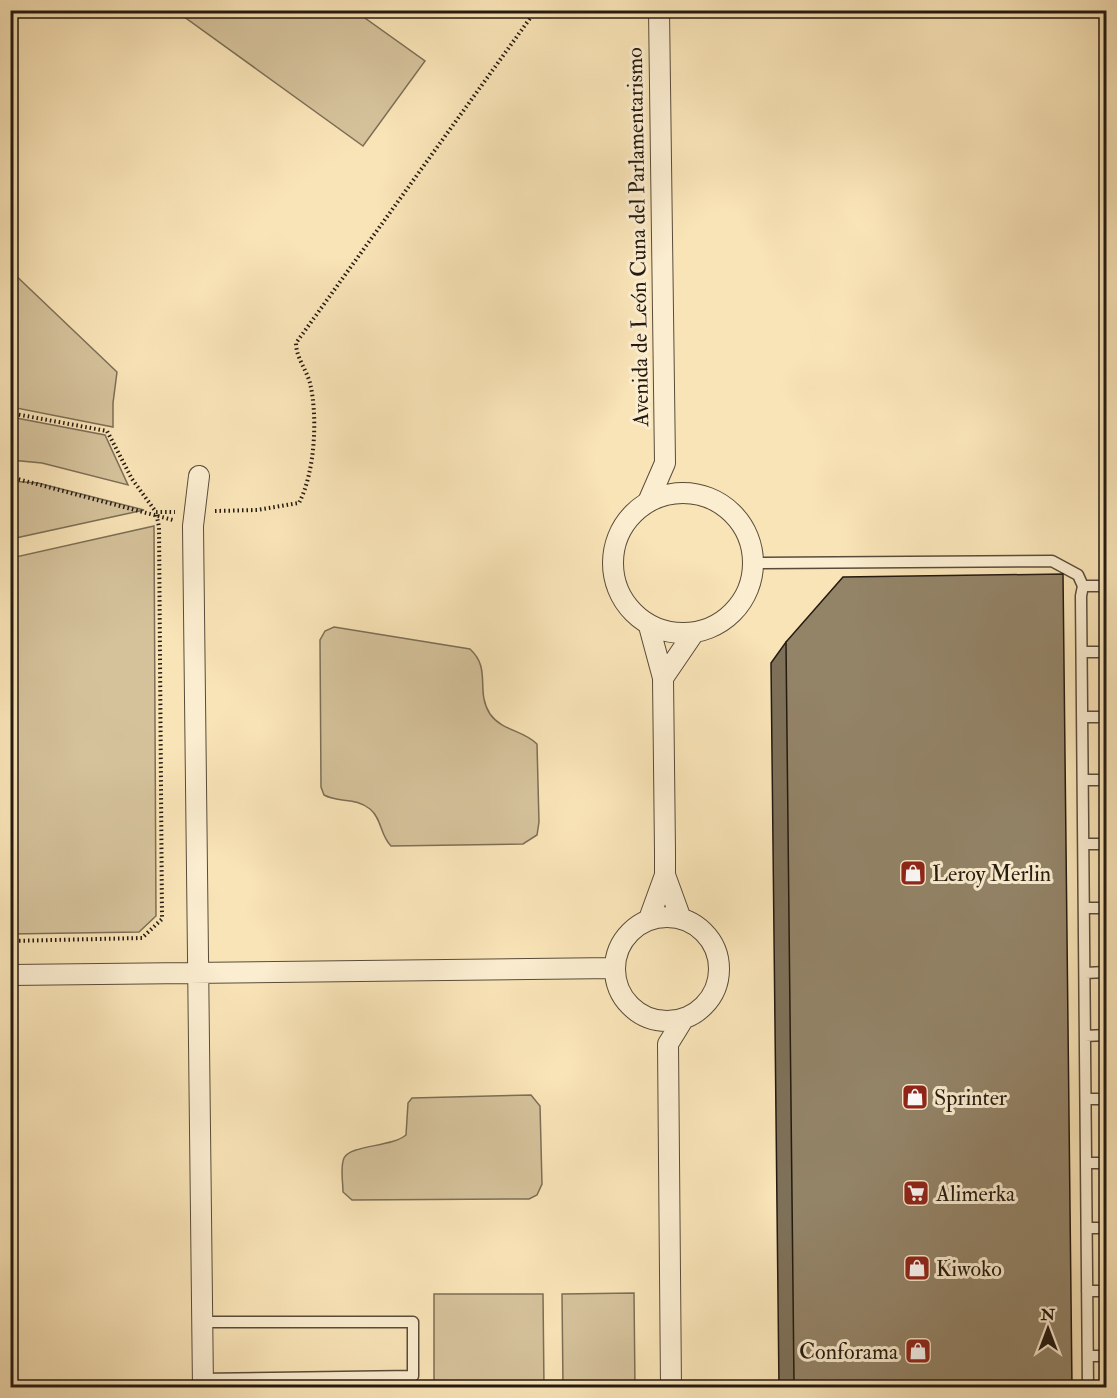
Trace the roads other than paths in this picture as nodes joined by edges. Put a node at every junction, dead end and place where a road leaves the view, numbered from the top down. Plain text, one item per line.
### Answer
1 (659, 10) edge
2 (665, 463) junction
3 (199, 476) dead end
4 (689, 493) junction
5 (648, 502) junction
6 (753, 563) junction
7 (1083, 585) junction
8 (1107, 586) edge
9 (649, 626) junction
10 (693, 634) junction
11 (1082, 652) junction
12 (1107, 652) edge
13 (663, 678) junction
14 (1083, 717) junction
15 (1107, 717) edge
16 (1083, 780) junction
17 (1107, 780) edge
18 (1083, 844) junction
19 (1107, 844) edge
20 (664, 875) junction
21 (1084, 908) junction
22 (1107, 908) edge
23 (649, 919) junction
24 (681, 919) junction
25 (614, 968) junction
26 (1107, 972) edge
27 (200, 973) junction
28 (1085, 973) junction
29 (10, 975) edge
30 (684, 1018) junction
31 (651, 1019) junction
32 (1107, 1035) edge
33 (1085, 1036) junction
34 (668, 1044) junction
35 (1086, 1099) junction
36 (1107, 1099) edge
37 (1086, 1163) junction
38 (1107, 1163) edge
39 (1087, 1228) junction
40 (1107, 1228) edge
41 (1087, 1291) junction
42 (1107, 1291) edge
43 (202, 1322) junction
44 (1088, 1356) junction
45 (1107, 1356) edge
46 (202, 1383) edge
47 (671, 1388) edge
48 (1088, 1388) edge

1 - 2 street, Avenida de León Cuna del Parlamentarismo
2 - 4 street
2 - 5 street, Avenida de León Cuna del Parlamentarismo
3 - 27 street
4 - 5 street, Avenida de León Cuna del Parlamentarismo
4 - 6 street, Avenida de León Cuna del Parlamentarismo
5 - 9 street, Avenida de León Cuna del Parlamentarismo
6 - 7 lane
6 - 10 street, Avenida de León Cuna del Parlamentarismo
7 - 8 lane
7 - 11 lane
9 - 10 street, Avenida de León Cuna del Parlamentarismo
9 - 13 street
10 - 13 street
11 - 12 lane
11 - 14 lane
13 - 20 street
14 - 15 lane
14 - 16 lane
16 - 17 lane
16 - 18 lane
18 - 19 lane
18 - 21 lane
20 - 23 street
20 - 24 street
21 - 22 lane
21 - 28 lane
23 - 24 street
23 - 25 street
24 - 30 street
25 - 27 street
25 - 31 street
26 - 28 lane
27 - 29 street
27 - 43 street
28 - 33 lane
30 - 31 street
30 - 34 street
31 - 34 street
32 - 33 lane
33 - 35 lane
34 - 47 street
35 - 36 lane
35 - 37 lane
37 - 38 lane
37 - 39 lane
39 - 40 lane
39 - 41 lane
41 - 42 lane
41 - 44 lane
43 - 46 street
43 - 46 lane
44 - 45 lane
44 - 48 lane

